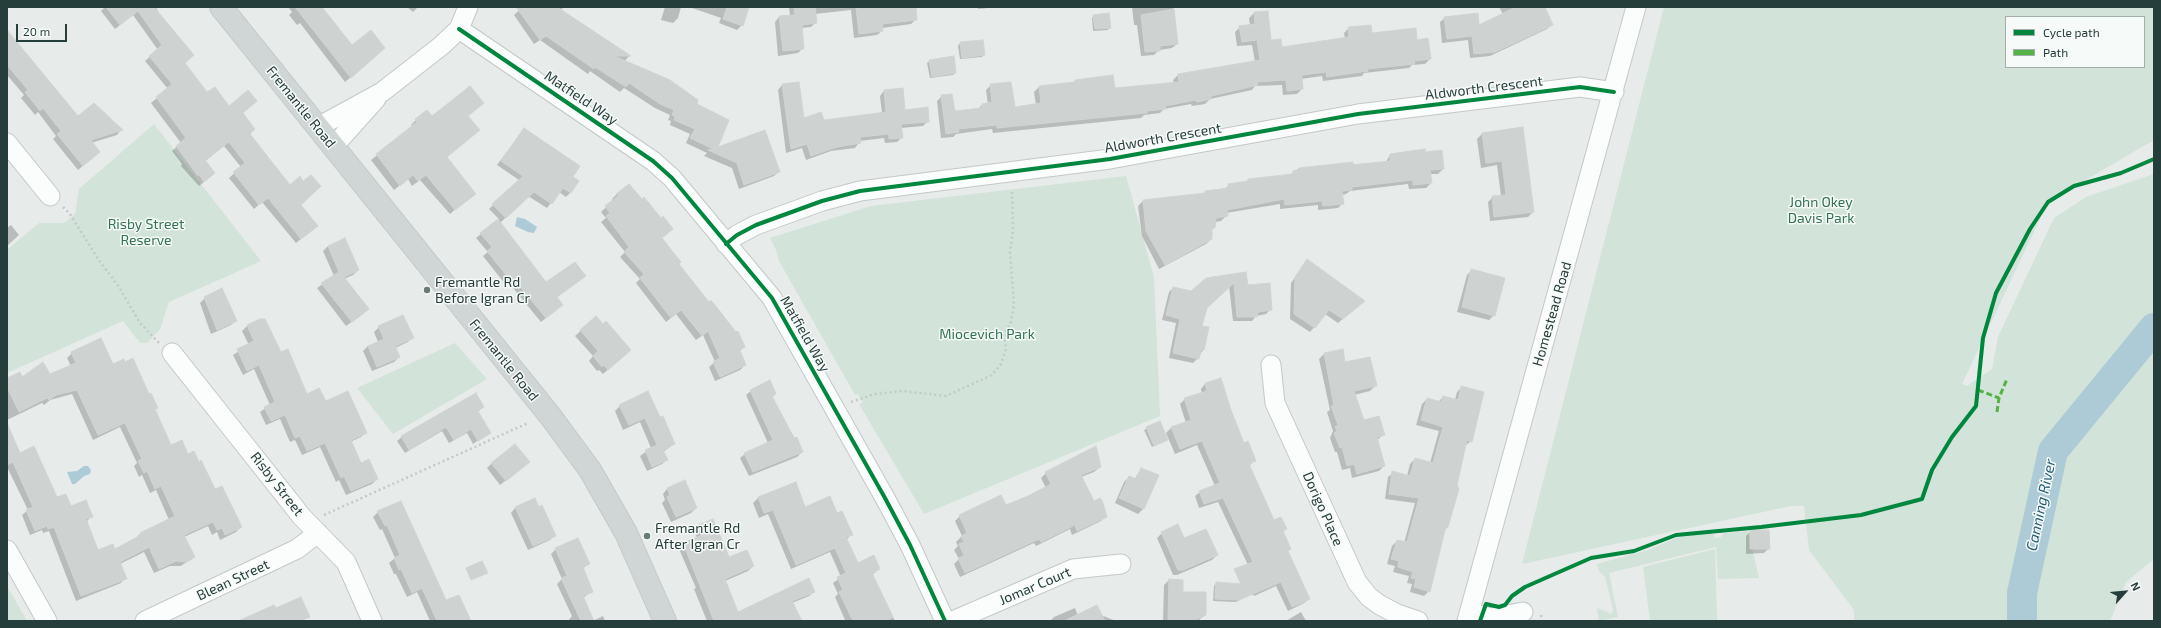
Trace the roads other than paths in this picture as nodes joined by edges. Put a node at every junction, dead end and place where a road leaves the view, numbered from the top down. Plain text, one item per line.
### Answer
1 (221, 7) edge
2 (468, 7) edge
3 (1636, 7) edge
4 (459, 29) junction
5 (382, 92) junction
6 (1614, 92) junction
7 (318, 127) junction
8 (7, 143) edge
9 (333, 147) junction
10 (50, 196) road end
11 (726, 244) junction
12 (172, 353) road end
13 (1271, 365) dead end
14 (315, 530) junction
15 (7, 550) edge
16 (1121, 564) dead end
17 (1523, 612) dead end
18 (1468, 617) edge
19 (47, 621) edge
20 (145, 621) edge
21 (372, 621) edge
22 (665, 621) edge
23 (945, 621) edge
24 (952, 621) edge
25 (1418, 621) edge

1 - 7 main road, Fremantle Road
2 - 4 street
3 - 6 street, Homestead Road
4 - 5 street
4 - 11 street, Matfield Way
5 - 7 street
5 - 9 street
6 - 11 street, Aldworth Crescent
6 - 18 street, Homestead Road
7 - 9 main road, Fremantle Road
8 - 10 street
9 - 22 main road, Fremantle Road
11 - 23 street, Matfield Way
12 - 14 street, Risby Street
13 - 25 street, Dorigo Place
14 - 20 street, Blean Street
14 - 21 street, Risby Street
15 - 19 street
16 - 24 street, Jomar Court
17 - 18 street

